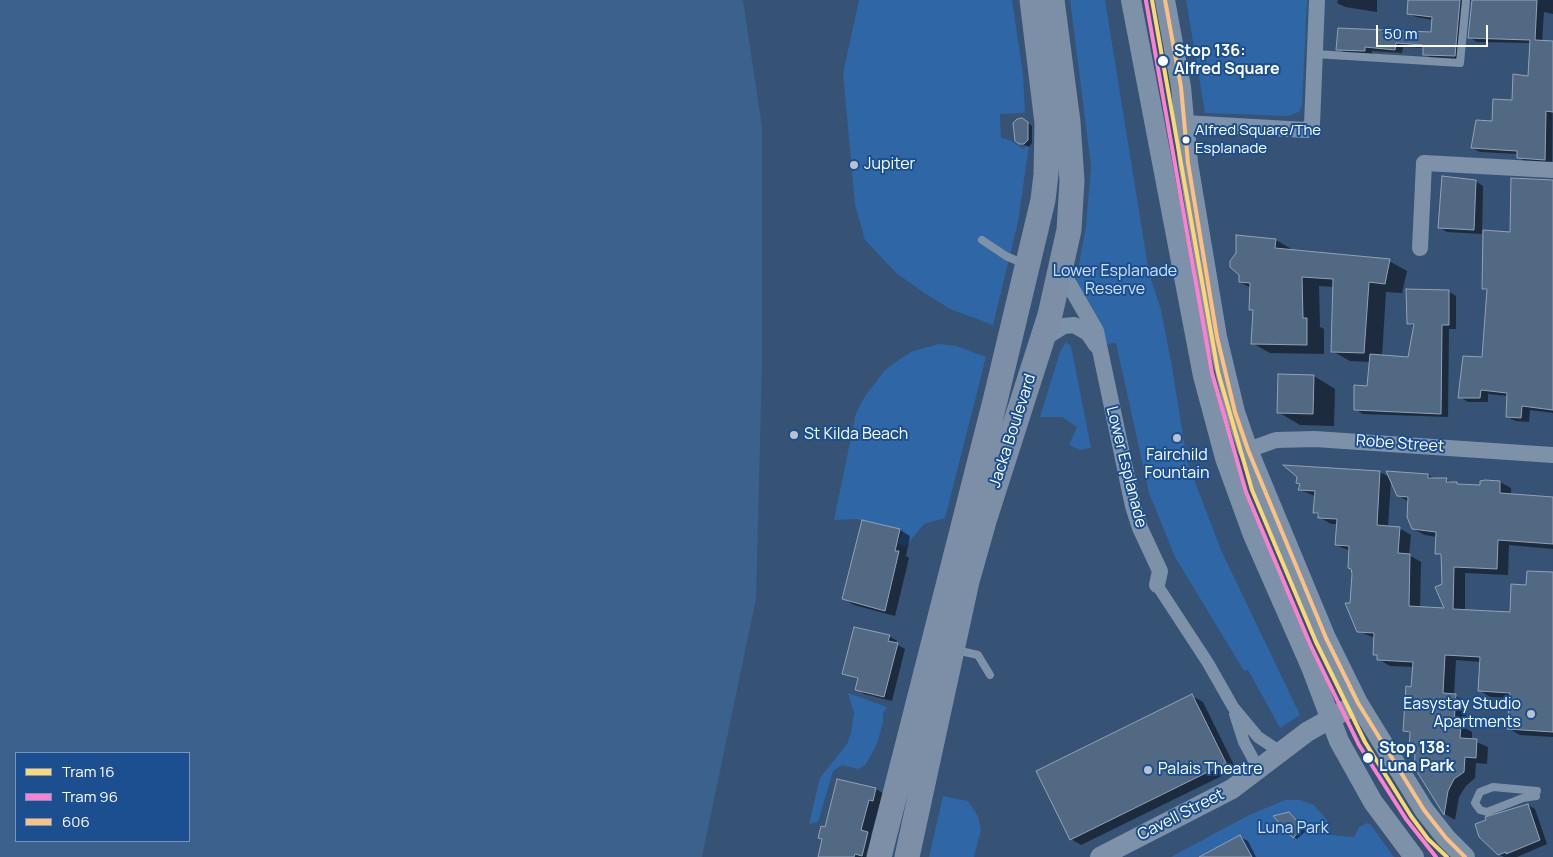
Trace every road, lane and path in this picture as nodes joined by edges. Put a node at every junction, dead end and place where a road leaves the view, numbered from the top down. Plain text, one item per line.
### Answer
1 (1032, 0) edge
2 (1052, 0) edge
3 (1131, 0) edge
4 (1165, 0) edge
5 (1317, 0) edge
6 (1466, 0) edge
7 (1315, 54) junction
8 (1184, 123) junction
9 (1157, 127) junction
10 (1553, 170) edge
11 (982, 240) dead end
12 (1420, 248) dead end
13 (1027, 270) junction
14 (1061, 270) junction
15 (1020, 300) junction
16 (1050, 315) junction
17 (1043, 339) junction
18 (1099, 351) junction
19 (1248, 450) junction
20 (1553, 455) edge
21 (1225, 458) junction
22 (1156, 585) joint
23 (952, 649) junction
24 (990, 675) dead end
25 (1358, 704) junction
26 (1233, 707) junction
27 (1330, 718) junction
28 (1278, 751) junction
29 (1258, 768) junction
30 (1536, 793) joint
31 (1461, 856) edge
32 (879, 857) edge
33 (907, 857) edge
34 (1100, 857) edge
35 (1414, 857) edge

1 - 13 main road, Jacka Boulevard
2 - 14 main road, Jacka Boulevard
3 - 9 street
4 - 8 street
5 - 7 street
6 - 7 lane
7 - 8 street
8 - 9 street
8 - 19 street
9 - 21 street
10 - 12 street
11 - 13 lane
13 - 14 main road
13 - 15 main road, Jacka Boulevard
14 - 16 main road, Jacka Boulevard
14 - 18 street, Lower Esplanade
15 - 16 main road
15 - 32 main road, Jacka Boulevard
16 - 17 main road, Jacka Boulevard
17 - 18 street, Lower Esplanade
17 - 23 main road, Jacka Boulevard
18 - 22 street, Lower Esplanade
19 - 20 street, Robe Street
19 - 21 street
19 - 25 street
21 - 27 street
22 - 26 street, Lower Esplanade
23 - 24 lane
23 - 33 main road, Jacka Boulevard
25 - 27 street, Cavell Street
25 - 31 street
26 - 28 street, Lower Esplanade
26 - 29 street, Lower Esplanade
27 - 28 street, Cavell Street
27 - 35 street
28 - 29 street, Cavell Street
29 - 34 street, Cavell Street
30 - 30 lane

